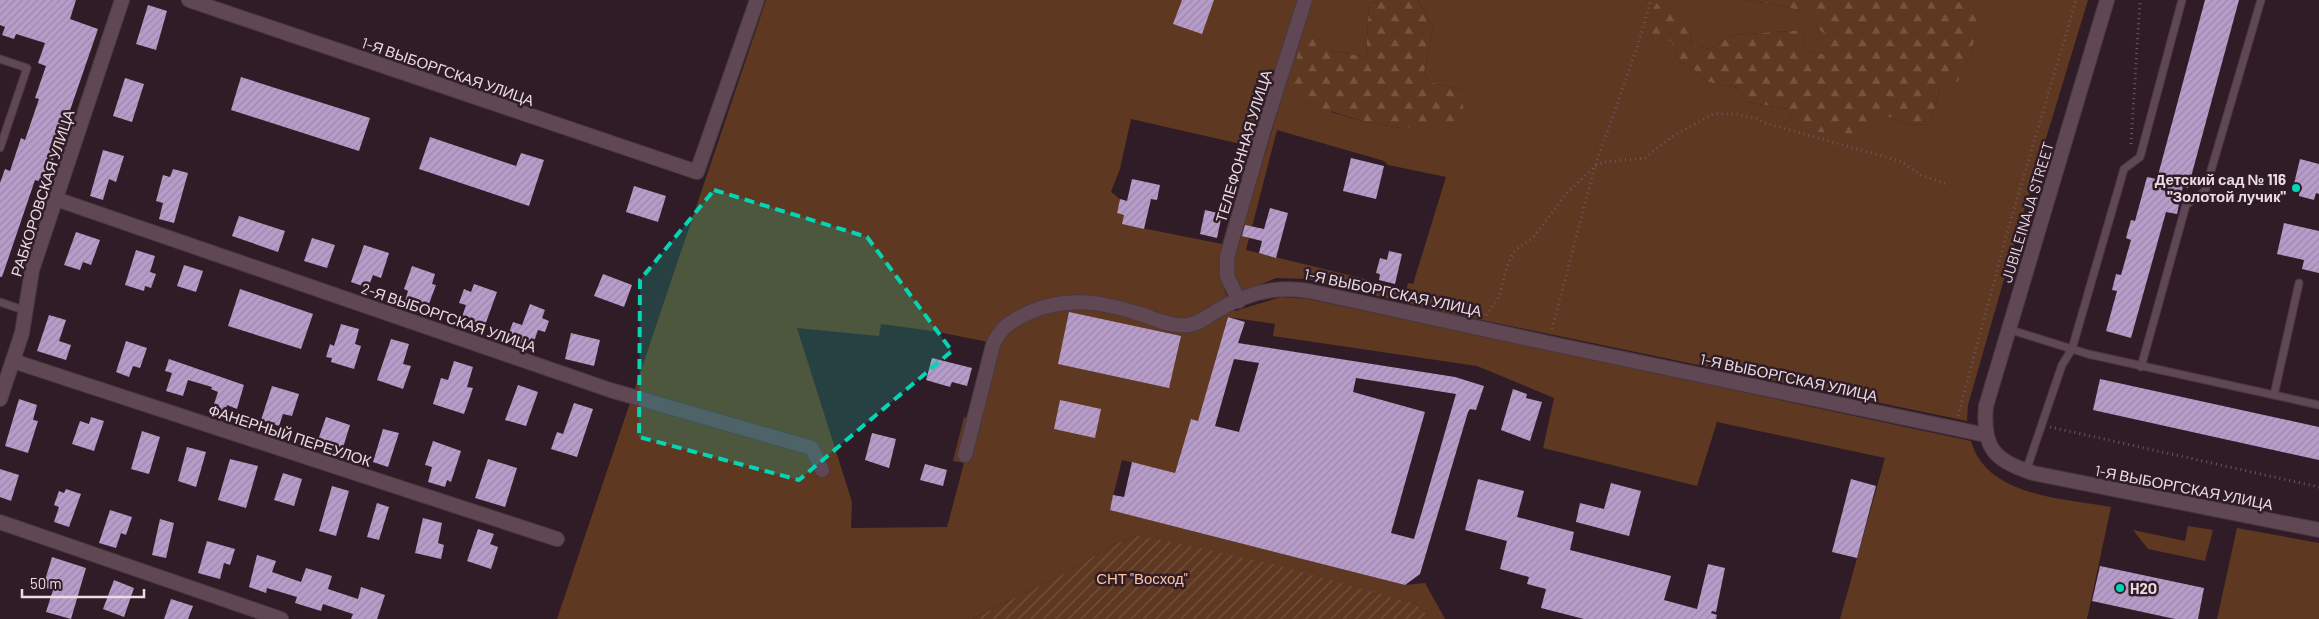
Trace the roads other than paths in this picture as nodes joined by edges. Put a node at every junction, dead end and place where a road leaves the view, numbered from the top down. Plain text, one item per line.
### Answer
1 (122, 0) edge
2 (189, 0) edge
3 (757, 0) edge
4 (1305, 0) edge
5 (2107, 0) edge
6 (2182, 0) edge
7 (2261, 0) edge
8 (0, 59) edge
9 (0, 148) edge
10 (56, 199) junction
11 (2299, 283) dead end
12 (1238, 301) junction
13 (0, 302) edge
14 (26, 310) junction
15 (2008, 329) junction
16 (2072, 349) junction
17 (13, 361) junction
18 (2141, 367) junction
19 (2274, 395) junction
20 (0, 398) edge
21 (2319, 405) edge
22 (1986, 435) junction
23 (965, 455) dead end
24 (822, 470) dead end
25 (2026, 471) junction
26 (0, 522) edge
27 (2319, 530) edge
28 (558, 539) dead end
29 (281, 619) edge

1 - 10 street, РАБКОРОВСКАЯ УЛИЦА
2 - 3 street, 1-Я ВЫБОРГСКАЯ УЛИЦА
4 - 12 street, ТЕЛЕФОННАЯ УЛИЦА
5 - 15 street, JUBILEINAJA STREET
6 - 16 lane
7 - 18 lane
8 - 9 lane
10 - 14 street, РАБКОРОВСКАЯ УЛИЦА
10 - 24 street, 2-Я ВЫБОРГСКАЯ УЛИЦА
11 - 19 lane
12 - 22 street, 1-Я ВЫБОРГСКАЯ УЛИЦА
12 - 23 street, 1-Я ВЫБОРГСКАЯ УЛИЦА
13 - 14 lane
14 - 17 street, РАБКОРОВСКАЯ УЛИЦА
15 - 16 lane
15 - 22 street, JUBILEINAJA STREET
16 - 18 lane
16 - 25 lane
17 - 20 street, РАБКОРОВСКАЯ УЛИЦА
17 - 28 street, ФАНЕРНЫЙ ПЕРЕУЛОК
18 - 19 lane
19 - 21 lane
22 - 25 street, 1-Я ВЫБОРГСКАЯ УЛИЦА
25 - 27 street, 1-Я ВЫБОРГСКАЯ УЛИЦА
26 - 29 street

